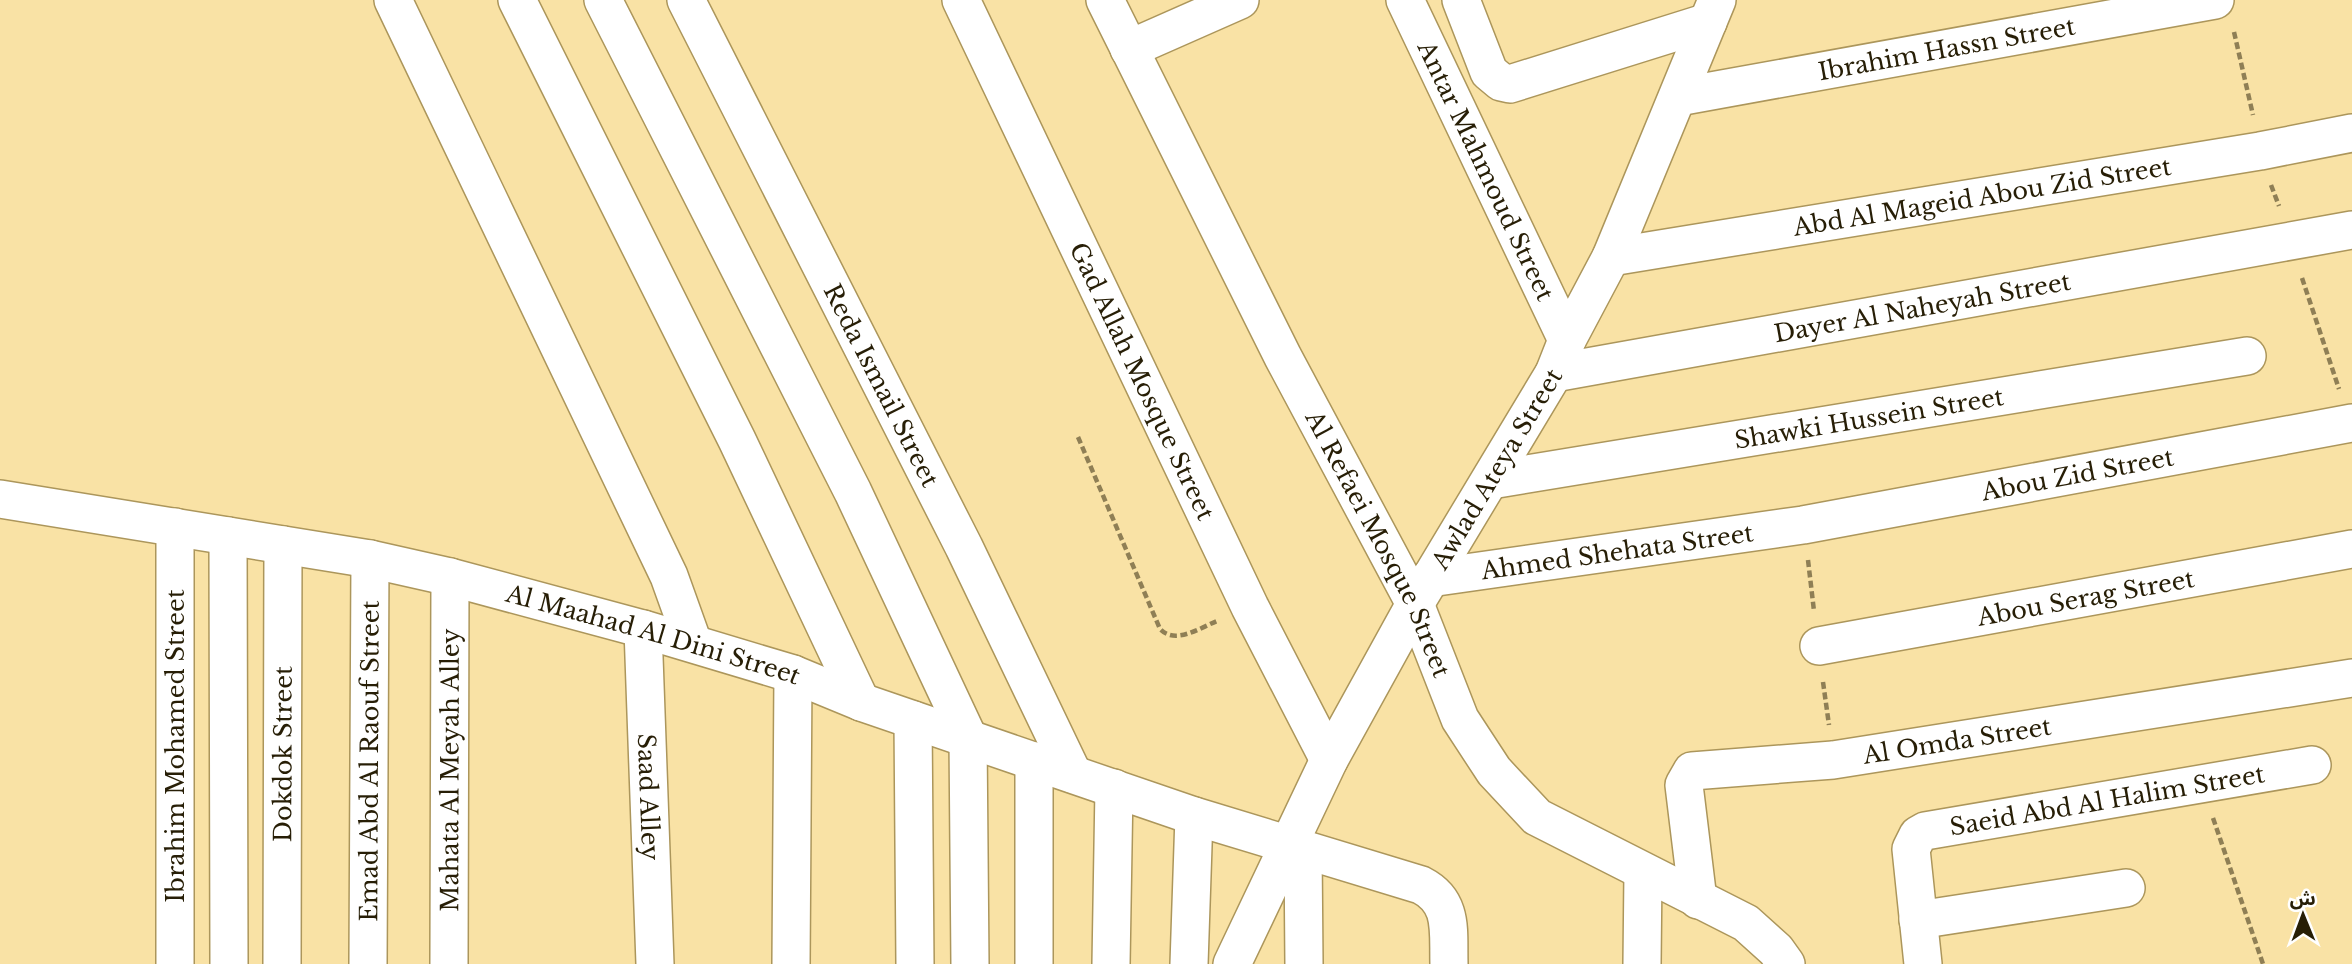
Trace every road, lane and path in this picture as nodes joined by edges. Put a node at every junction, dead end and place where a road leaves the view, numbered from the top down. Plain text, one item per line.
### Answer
1 (393, 0) edge
2 (517, 0) edge
3 (603, 0) edge
4 (685, 0) edge
5 (961, 0) edge
6 (1105, 0) edge
7 (1240, 0) edge
8 (1405, 0) edge
9 (1461, 0) edge
10 (1713, 11) edge
11 (2224, 13) edge
12 (1129, 49) junction
13 (1678, 97) junction
14 (2352, 133) edge
15 (2260, 151) junction
16 (2352, 230) edge
17 (2291, 243) junction
18 (1611, 257) junction
19 (1560, 356) junction
20 (2247, 356) dead end
21 (2351, 423) edge
22 (1078, 437) dead end
23 (1492, 480) junction
24 (0, 499) edge
25 (1803, 525) joint
26 (175, 527) junction
27 (228, 536) junction
28 (283, 545) junction
29 (2352, 549) edge
30 (370, 559) junction
31 (450, 577) junction
32 (1423, 591) junction
33 (1250, 607) junction
34 (643, 629) junction
35 (693, 643) junction
36 (1819, 646) dead end
37 (793, 674) junction
38 (2352, 678) edge
39 (861, 702) junction
40 (913, 720) junction
41 (968, 737) junction
42 (1329, 760) junction
43 (1034, 761) junction
44 (2312, 765) dead end
45 (1073, 774) junction
46 (2201, 784) junction
47 (1114, 788) junction
48 (1194, 816) junction
49 (1295, 847) junction
50 (1643, 872) junction
51 (2126, 888) dead end
52 (1698, 900) junction
53 (1918, 920) junction
54 (175, 964) edge
55 (229, 964) edge
56 (282, 964) edge
57 (368, 964) edge
58 (449, 964) edge
59 (655, 964) edge
60 (791, 964) edge
61 (915, 964) edge
62 (971, 964) edge
63 (1034, 964) edge
64 (1111, 964) edge
65 (1189, 964) edge
66 (1232, 964) edge
67 (1304, 964) edge
68 (1449, 964) edge
69 (1642, 964) edge
70 (1786, 964) edge
71 (1923, 964) edge
72 (2263, 964) edge

1 - 35 street
2 - 39 street
3 - 41 street
4 - 45 street, Reda Ismail Street
5 - 33 street, Gad Allah Mosque Street
6 - 12 street, Al Refaei Mosque Street
7 - 12 street
8 - 19 street, Antar Mahmoud Street
9 - 10 street
10 - 13 street, Awlad Ateya Street
11 - 13 street, Ibrahim Hassn Street
11 - 15 path
12 - 32 street, Al Refaei Mosque Street
13 - 18 street, Awlad Ateya Street
14 - 15 street, Abd Al Mageid Abou Zid Street
15 - 17 path
15 - 18 street, Abd Al Mageid Abou Zid Street
16 - 17 street, Dayer Al Naheyah Street
17 - 19 street, Dayer Al Naheyah Street
17 - 21 path
18 - 19 street, Awlad Ateya Street
19 - 23 street, Awlad Ateya Street
20 - 23 street, Shawki Hussein Street
21 - 25 street, Abou Zid Street
22 - 33 path
23 - 32 street, Awlad Ateya Street
24 - 26 street, Al Maahad Al Dini Street
25 - 32 street, Ahmed Shehata Street
26 - 27 street, Al Maahad Al Dini Street
26 - 54 street, Ibrahim Mohamed Street
27 - 28 street, Al Maahad Al Dini Street
27 - 55 street
28 - 30 street, Al Maahad Al Dini Street
28 - 56 street, Dokdok Street
29 - 36 street, Abou Serag Street
30 - 31 street, Al Maahad Al Dini Street
30 - 57 street, Emad Abd Al Raouf Street
31 - 34 street, Al Maahad Al Dini Street
31 - 58 street, Mahata Al Meyah Alley
32 - 42 street, Awlad Ateya Street
32 - 50 street, Al Refaei Mosque Street
33 - 42 street, Gad Allah Mosque Street
34 - 35 street, Al Maahad Al Dini Street
34 - 59 street, Saad Alley
35 - 37 street, Al Maahad Al Dini Street
37 - 39 street, Al Maahad Al Dini Street
37 - 60 street
38 - 52 street, Al Omda Street
39 - 40 street, Al Maahad Al Dini Street
40 - 41 street, Al Maahad Al Dini Street
40 - 61 street
41 - 43 street, Al Maahad Al Dini Street
41 - 62 street
42 - 49 street, Awlad Ateya Street
43 - 45 street, Al Maahad Al Dini Street
43 - 63 street
44 - 46 street, Saeid Abd Al Halim Street
45 - 47 street, Al Maahad Al Dini Street
46 - 53 street, Saeid Abd Al Halim Street
46 - 72 path
47 - 48 street, Al Maahad Al Dini Street
47 - 64 street
48 - 49 street, Al Maahad Al Dini Street
48 - 65 street
49 - 66 street, Awlad Ateya Street
49 - 67 street
49 - 68 street, Al Maahad Al Dini Street
50 - 52 street, Al Refaei Mosque Street
50 - 69 street
51 - 53 street
52 - 70 street, Al Refaei Mosque Street
53 - 71 street

